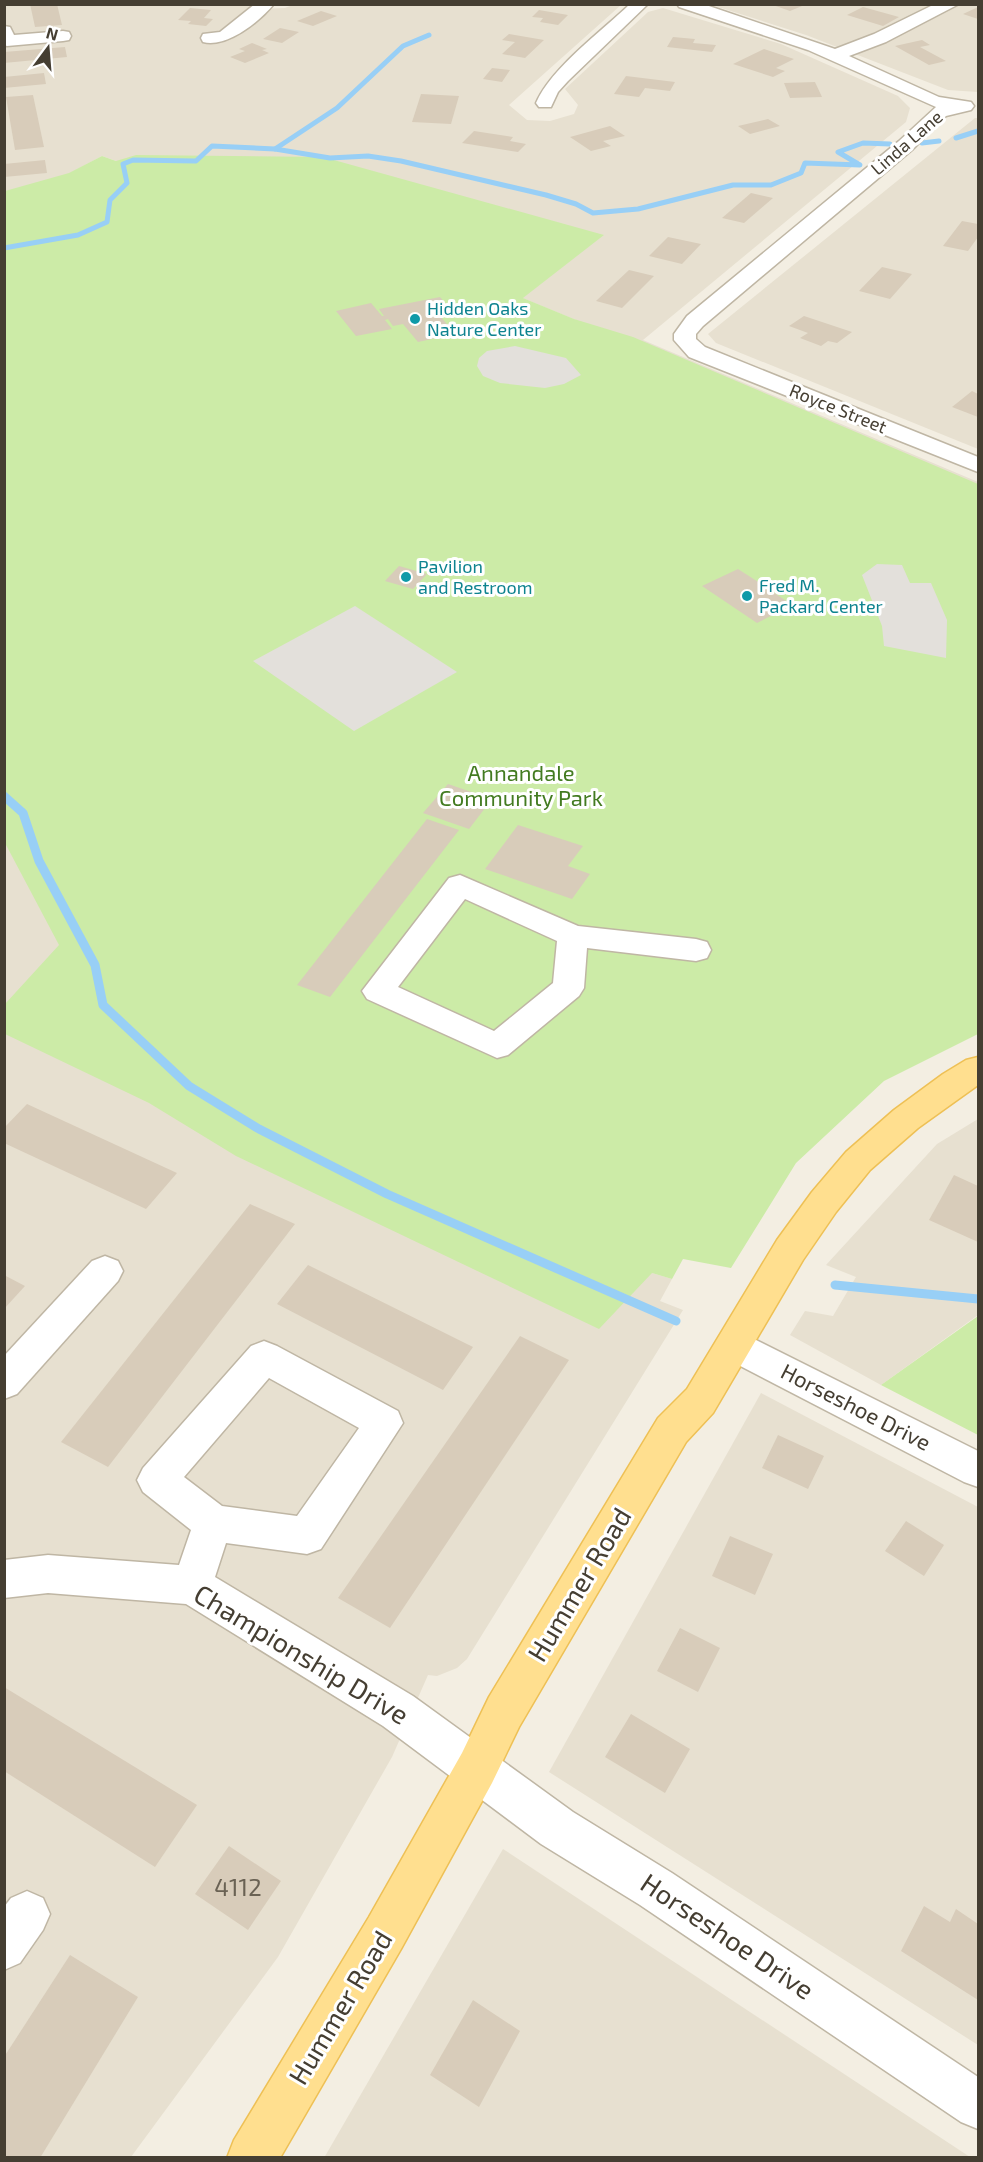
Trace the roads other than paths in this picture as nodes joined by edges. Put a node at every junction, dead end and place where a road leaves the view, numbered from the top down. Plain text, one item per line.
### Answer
1 (266, 4) edge
2 (640, 4) edge
3 (685, 4) edge
4 (951, 4) edge
5 (4, 31) edge
6 (63, 36) dead end
7 (209, 38) dead end
8 (836, 55) junction
9 (545, 103) dead end
10 (978, 105) edge
11 (944, 107) junction
12 (697, 352) joint
13 (978, 465) edge
14 (573, 936) junction
15 (696, 950) dead end
16 (978, 1069) edge
17 (105, 1271) dead end
18 (734, 1345) junction
19 (4, 1383) edge
20 (978, 1470) edge
21 (213, 1523) junction
22 (4, 1579) edge
23 (192, 1585) junction
24 (477, 1768) junction
25 (978, 2105) edge
26 (252, 2157) edge

1 - 7 street
2 - 9 street
3 - 8 street, Linda Lane
4 - 8 street
5 - 6 street
8 - 11 street, Linda Lane
10 - 11 street
11 - 12 street, Linda Lane
12 - 13 street, Royce Street
14 - 14 street
14 - 15 street
16 - 18 main road, Hummer Road
17 - 19 street
18 - 20 street, Horseshoe Drive
18 - 24 main road, Hummer Road
21 - 21 street
21 - 23 street
22 - 23 street, Championship Drive
23 - 24 street, Championship Drive
24 - 25 street, Horseshoe Drive
24 - 26 main road, Hummer Road

